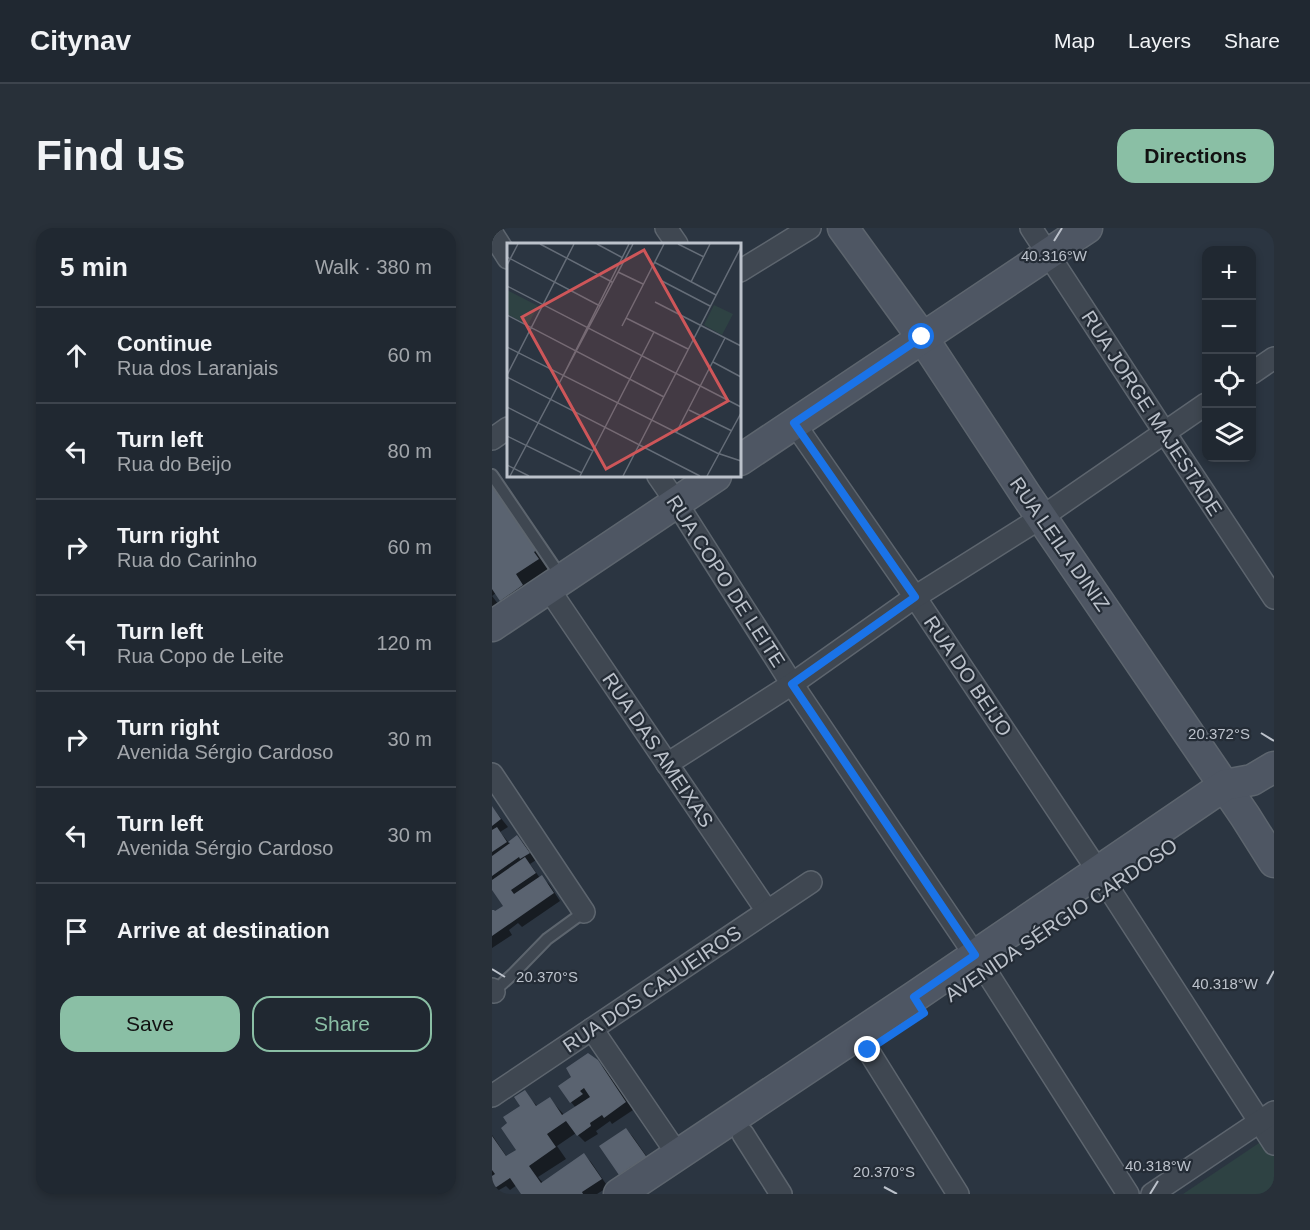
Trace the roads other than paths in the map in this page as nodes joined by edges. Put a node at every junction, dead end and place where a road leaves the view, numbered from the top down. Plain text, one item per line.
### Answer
1 (666, 228) edge
2 (810, 228) edge
3 (843, 228) edge
4 (1031, 228) edge
5 (1087, 228) edge
6 (492, 233) edge
7 (676, 243) edge
8 (1049, 254) junction
9 (507, 256) edge
10 (741, 270) edge
11 (922, 337) junction
12 (1274, 358) edge
13 (1256, 370) edge
14 (1202, 407) edge
15 (794, 423) junction
16 (507, 429) edge
17 (1165, 433) junction
18 (492, 439) edge
19 (741, 459) edge
20 (492, 475) edge
21 (659, 477) edge
22 (714, 477) edge
23 (676, 502) junction
24 (1042, 517) junction
25 (556, 583) junction
26 (915, 597) junction
27 (1274, 598) edge
28 (492, 626) edge
29 (792, 684) junction
30 (668, 764) junction
31 (492, 774) edge
32 (1247, 783) edge
33 (1274, 862) edge
34 (1103, 879) junction
35 (811, 882) dead end
36 (767, 911) junction
37 (584, 912) joint
38 (980, 963) junction
39 (493, 991) edge
40 (592, 1029) junction
41 (862, 1042) junction
42 (492, 1096) edge
43 (1267, 1117) edge
44 (738, 1126) junction
45 (1274, 1144) edge
46 (684, 1163) junction
47 (619, 1194) edge
48 (654, 1194) edge
49 (781, 1194) edge
50 (958, 1194) edge
51 (1128, 1194) edge
52 (1152, 1194) edge

1 - 7 street
2 - 10 street
3 - 11 street, RUA LEILA DINIZ
4 - 8 street, RUA JORGE MAJESTADE
5 - 8 street
6 - 9 street
8 - 11 street
8 - 17 street, RUA JORGE MAJESTADE
11 - 15 street
11 - 24 street, RUA LEILA DINIZ
12 - 13 street
14 - 17 street
15 - 19 street
15 - 26 street, RUA DO BEIJO
16 - 18 street
17 - 24 street
17 - 27 street, RUA JORGE MAJESTADE
20 - 25 lane
21 - 23 street, RUA COPO DE LEITE
22 - 23 street
23 - 25 street
23 - 29 street, RUA COPO DE LEITE
24 - 26 street
24 - 32 street, RUA LEILA DINIZ
25 - 28 street
25 - 30 street, RUA DAS AMEIXAS
26 - 29 street
26 - 34 street, RUA DO BEIJO
29 - 30 street
29 - 38 street, RUA COPO DE LEITE
30 - 36 street, RUA DAS AMEIXAS
31 - 37 street
32 - 33 street, RUA LEILA DINIZ
32 - 34 street, AVENIDA SÉRGIO CARDOSO
34 - 38 street, AVENIDA SÉRGIO CARDOSO
34 - 43 street, RUA DO BEIJO
35 - 36 street, RUA DOS CAJUEIROS
36 - 40 street, RUA DOS CAJUEIROS
37 - 39 lane
38 - 41 street, AVENIDA SÉRGIO CARDOSO
38 - 51 street, RUA COPO DE LEITE
40 - 42 street, RUA DOS CAJUEIROS
40 - 46 street
41 - 44 street, AVENIDA SÉRGIO CARDOSO
41 - 50 street
43 - 45 street, RUA DO BEIJO
43 - 52 street
44 - 46 street, AVENIDA SÉRGIO CARDOSO
44 - 49 street
46 - 47 street, AVENIDA SÉRGIO CARDOSO
46 - 48 street, AVENIDA SÉRGIO CARDOSO

